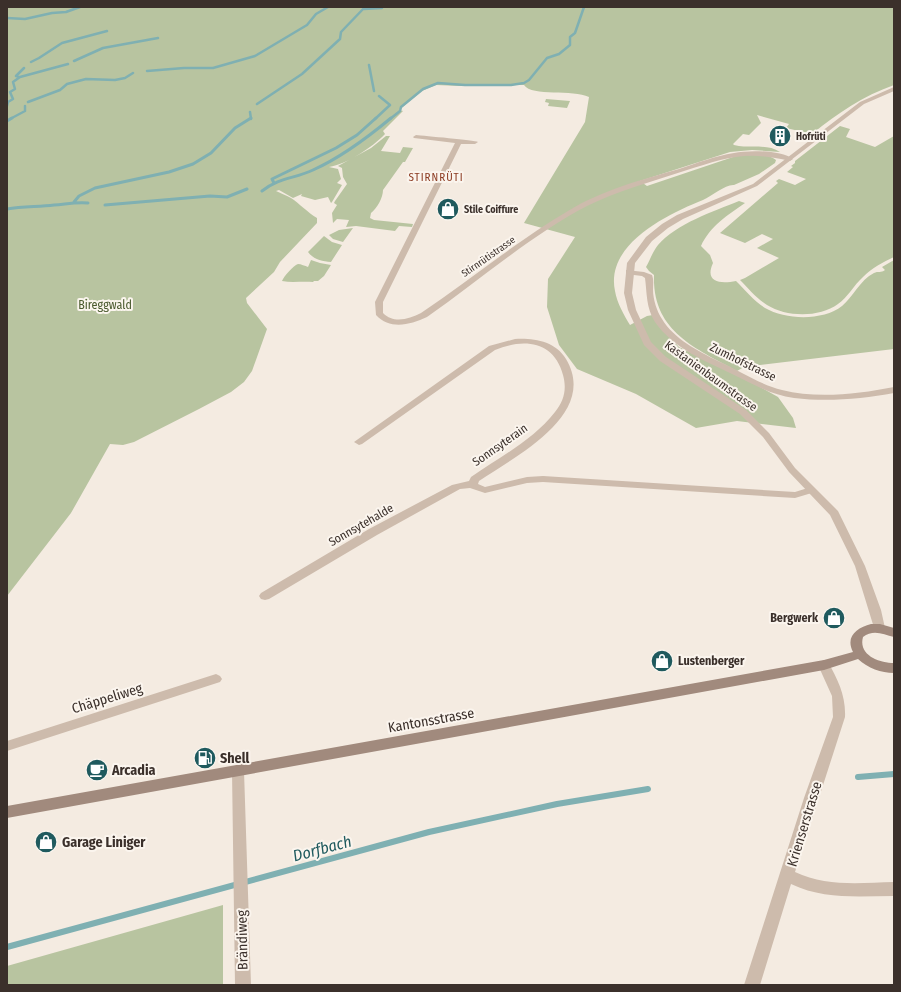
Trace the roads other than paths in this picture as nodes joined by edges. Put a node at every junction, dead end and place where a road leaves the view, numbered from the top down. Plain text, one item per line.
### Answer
1 (894, 89) edge
2 (416, 137) dead end
3 (459, 142) junction
4 (475, 142) dead end
5 (790, 159) junction
6 (629, 272) junction
7 (894, 390) edge
8 (359, 442) dead end
9 (473, 485) junction
10 (811, 490) junction
11 (265, 596) dead end
12 (878, 628) junction
13 (894, 633) edge
14 (860, 654) junction
15 (824, 665) junction
16 (894, 668) edge
17 (216, 679) dead end
18 (7, 746) edge
19 (238, 771) junction
20 (7, 812) edge
21 (788, 876) junction
22 (894, 889) edge
23 (243, 985) edge
24 (752, 985) edge

1 - 5 street, Kastanienbaumstrasse
2 - 3 street
3 - 4 street
3 - 5 street, Stirnrütistrasse
5 - 6 street, Kastanienbaumstrasse
6 - 7 street, Zumhofstrasse
6 - 10 street, Kastanienbaumstrasse
8 - 9 street, Sonnsyterain
9 - 10 street, Sonnsyterain
9 - 11 street, Sonnsytehalde
10 - 12 street, Kastanienbaumstrasse
12 - 13 main road
12 - 14 main road
14 - 15 main road, Kantonsstrasse
14 - 16 main road
15 - 19 main road, Kantonsstrasse
15 - 21 street, Krienserstrasse
17 - 18 street, Chäppeliweg
19 - 20 main road, Kantonsstrasse
19 - 23 street, Brändiweg
21 - 22 street
21 - 24 street, Krienserstrasse

